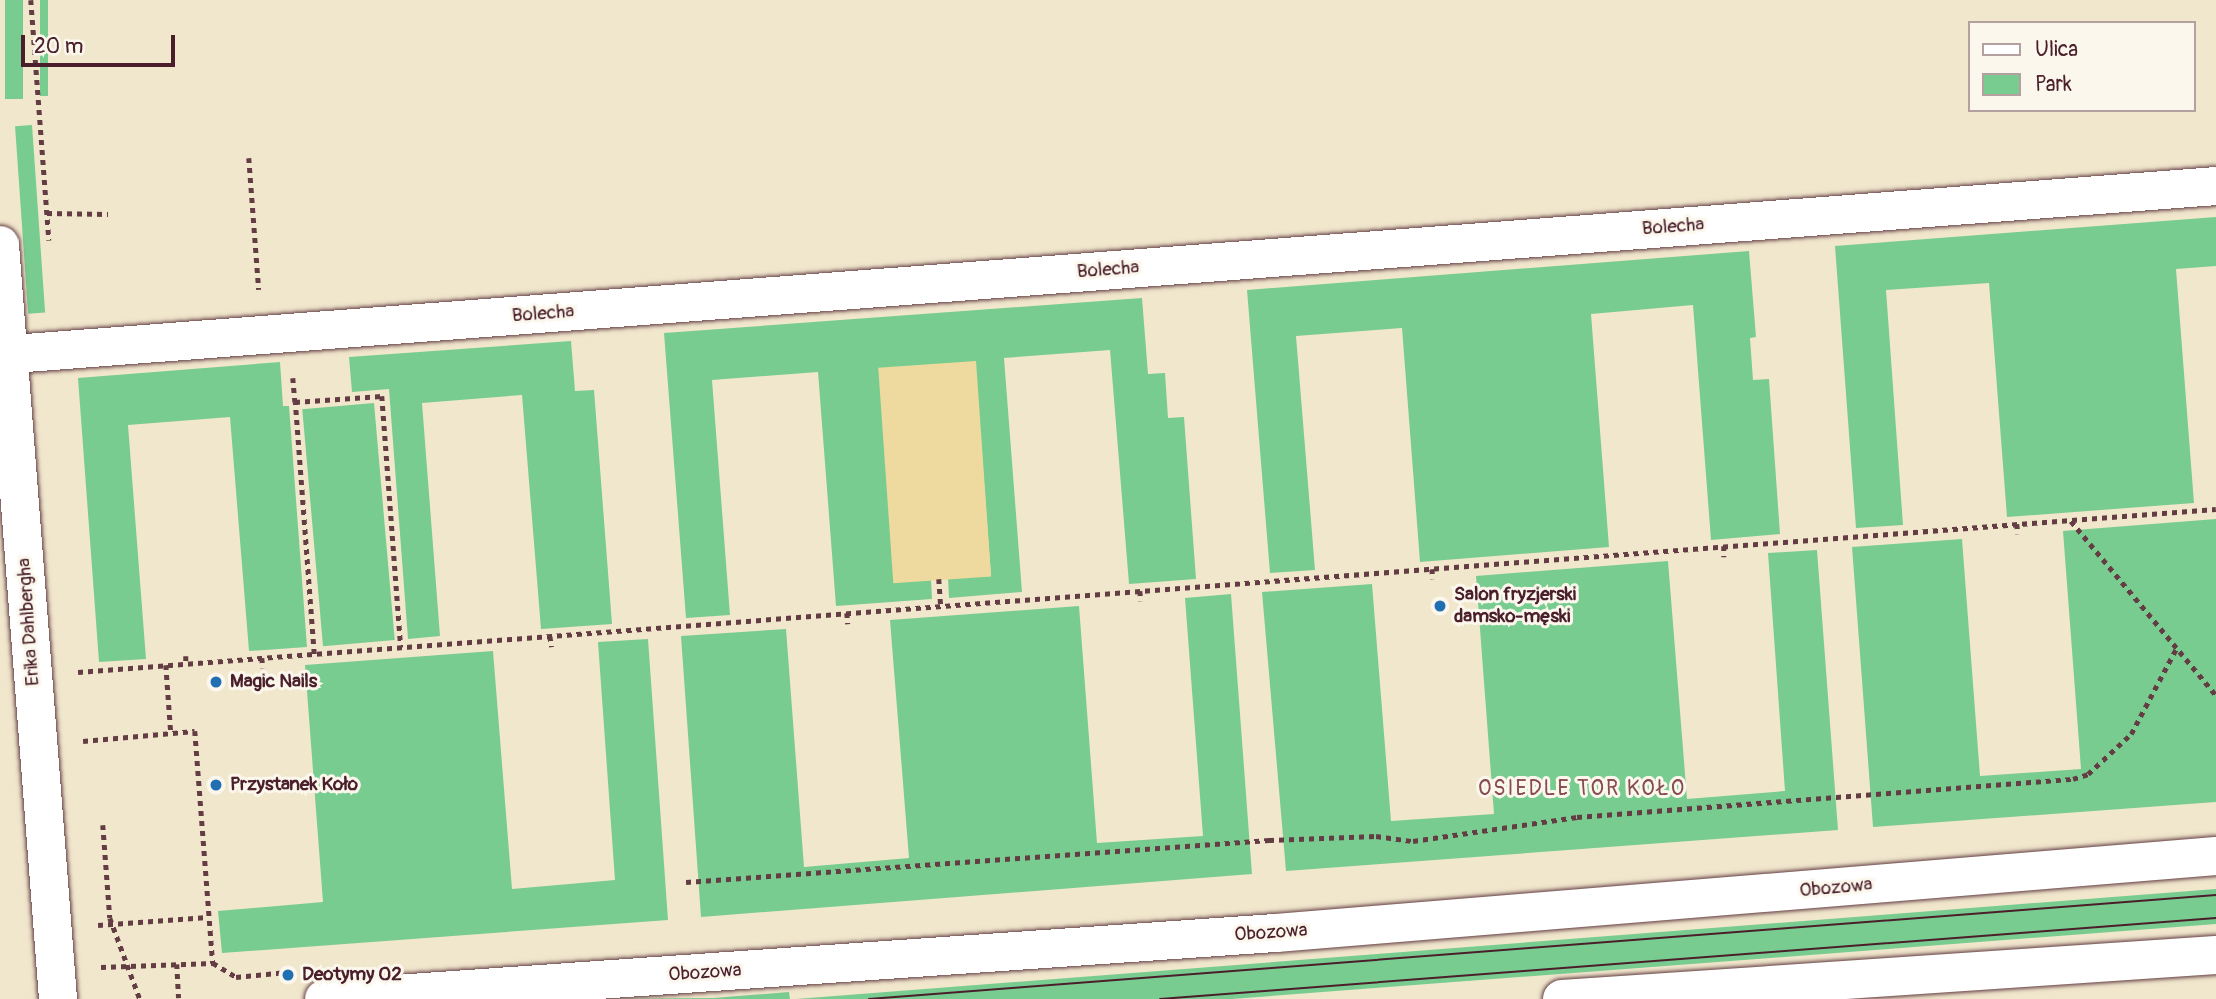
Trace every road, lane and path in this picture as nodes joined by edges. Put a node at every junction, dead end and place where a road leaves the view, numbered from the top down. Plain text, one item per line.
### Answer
1 (31, 0) edge
2 (249, 158) dead end
3 (2216, 186) edge
4 (47, 213) junction
5 (108, 214) dead end
6 (0, 245) edge
7 (50, 252) dead end
8 (260, 305) dead end
9 (4, 355) edge
10 (2216, 509) edge
11 (2070, 520) junction
12 (1951, 521) dead end
13 (2017, 524) junction
14 (1952, 529) junction
15 (2018, 534) dead end
16 (1654, 544) dead end
17 (1724, 547) junction
18 (1655, 552) junction
19 (1724, 557) dead end
20 (1358, 566) dead end
21 (1432, 569) junction
22 (1359, 575) junction
23 (939, 579) dead end
24 (1433, 579) dead end
25 (1065, 588) dead end
26 (1140, 591) junction
27 (1067, 597) junction
28 (1141, 601) dead end
29 (941, 606) junction
30 (773, 611) dead end
31 (847, 613) junction
32 (773, 619) junction
33 (848, 624) dead end
34 (480, 634) dead end
35 (550, 636) junction
36 (480, 642) junction
37 (552, 647) dead end
38 (2177, 647) junction
39 (401, 648) junction
40 (314, 654) junction
41 (186, 656) dead end
42 (262, 658) junction
43 (186, 664) junction
44 (166, 666) junction
45 (263, 668) dead end
46 (74, 672) dead end
47 (2216, 695) edge
48 (171, 733) junction
49 (79, 741) dead end
50 (103, 825) dead end
51 (2216, 856) edge
52 (686, 882) dead end
53 (209, 917) junction
54 (112, 925) junction
55 (94, 926) dead end
56 (2216, 955) edge
57 (177, 964) dead end
58 (213, 964) dead end
59 (179, 998) edge
60 (58, 999) edge
61 (140, 999) edge
62 (324, 999) edge
63 (1562, 999) edge

1 - 4 path
2 - 8 path
3 - 9 street, Bolecha
4 - 5 path
4 - 7 path
6 - 9 street, Erika Dahlbergha
9 - 60 street, Erika Dahlbergha
10 - 11 path
11 - 13 path
11 - 38 path
12 - 14 path
13 - 14 path
13 - 15 path
14 - 17 path
16 - 18 path
17 - 18 path
17 - 19 path
18 - 21 path
20 - 22 path
21 - 22 path
21 - 24 path
22 - 26 path
23 - 29 path
25 - 27 path
26 - 27 path
26 - 28 path
27 - 29 path
29 - 31 path
30 - 32 path
31 - 32 path
31 - 33 path
32 - 35 path
34 - 36 path
35 - 36 path
35 - 37 path
36 - 39 path
38 - 47 path
38 - 52 path
39 - 40 path
39 - 40 path
40 - 42 path
41 - 43 path
42 - 43 path
42 - 45 path
43 - 44 path
44 - 46 path
44 - 48 path
48 - 49 path
48 - 53 path
50 - 54 path
51 - 62 street, Obozowa
53 - 54 path
53 - 58 path
54 - 55 path
54 - 61 path
56 - 63 street
57 - 59 path

